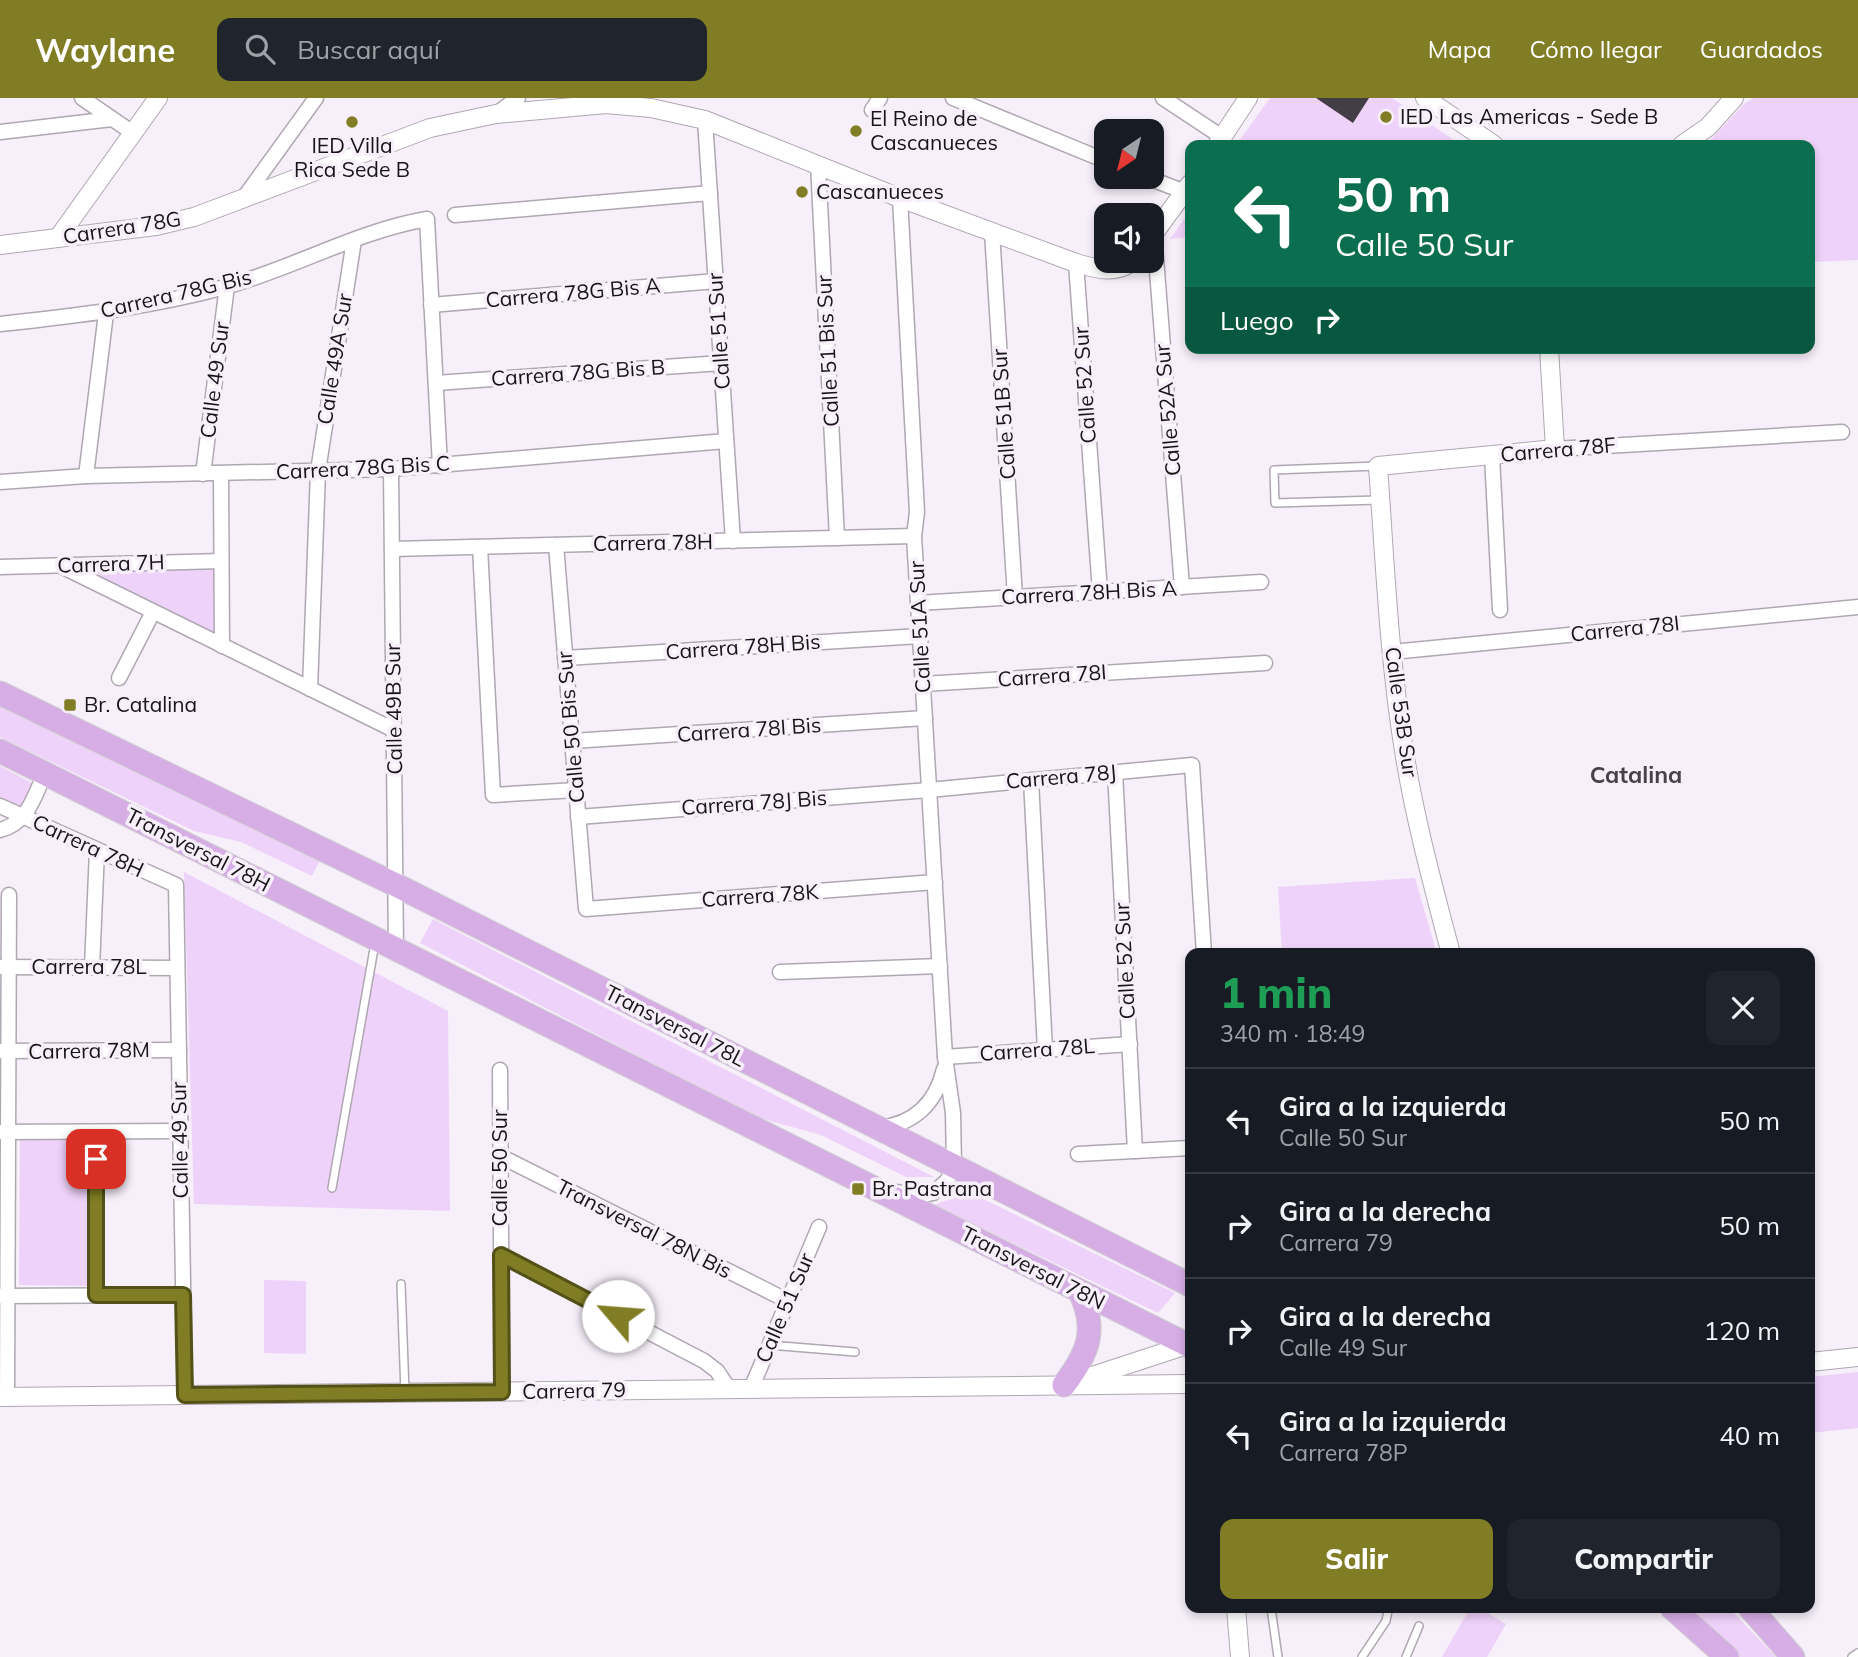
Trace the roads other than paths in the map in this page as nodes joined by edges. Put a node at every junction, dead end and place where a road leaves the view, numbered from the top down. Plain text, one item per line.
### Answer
1 (82, 98) edge
2 (158, 98) edge
3 (316, 98) edge
4 (518, 98) edge
5 (953, 98) edge
6 (1163, 98) edge
7 (1248, 98) edge
8 (1425, 98) edge
9 (1734, 98) edge
10 (496, 114) junction
11 (112, 119) junction
12 (705, 121) junction
13 (0, 132) edge
14 (133, 134) junction
15 (1220, 140) edge
16 (1226, 140) edge
17 (1487, 140) edge
18 (1689, 140) edge
19 (1094, 156) edge
20 (818, 164) junction
21 (1164, 183) edge
22 (1185, 190) edge
23 (710, 193) junction
24 (1185, 195) edge
25 (900, 198) junction
26 (243, 199) junction
27 (455, 215) dead end
28 (1164, 221) edge
29 (992, 232) junction
30 (58, 238) junction
31 (354, 240) junction
32 (0, 245) edge
33 (1076, 263) junction
34 (1094, 268) edge
35 (1156, 273) edge
36 (716, 281) junction
37 (227, 286) junction
38 (431, 305) junction
39 (106, 313) junction
40 (0, 324) edge
41 (1549, 354) edge
42 (721, 363) junction
43 (436, 383) junction
44 (1842, 432) dead end
45 (726, 441) junction
46 (1555, 449) junction
47 (1492, 456) junction
48 (440, 466) junction
49 (1378, 466) junction
50 (391, 469) junction
51 (318, 471) junction
52 (203, 474) junction
53 (221, 474) junction
54 (86, 476) junction
55 (0, 482) edge
56 (1381, 500) junction
57 (914, 536) junction
58 (837, 538) junction
59 (733, 541) junction
60 (556, 545) junction
61 (480, 547) junction
62 (392, 549) junction
63 (221, 561) junction
64 (59, 565) junction
65 (0, 567) edge
66 (1261, 582) dead end
67 (1182, 587) junction
68 (1100, 592) junction
69 (1015, 597) junction
70 (918, 604) junction
71 (1858, 607) edge
72 (1500, 610) dead end
73 (153, 612) junction
74 (920, 636) junction
75 (222, 646) junction
76 (1392, 652) junction
77 (565, 658) junction
78 (1265, 663) dead end
79 (119, 678) dead end
80 (923, 684) junction
81 (310, 689) junction
82 (0, 693) edge
83 (925, 718) junction
84 (394, 730) junction
85 (572, 741) junction
86 (0, 751) edge
87 (1115, 772) junction
88 (45, 773) junction
89 (1031, 780) junction
90 (576, 790) junction
91 (929, 790) junction
92 (0, 807) edge
93 (25, 817) junction
94 (578, 817) junction
95 (0, 830) edge
96 (97, 850) junction
97 (935, 882) junction
98 (176, 885) joint
99 (396, 885) junction
100 (9, 895) dead end
101 (586, 909) joint
102 (386, 944) junction
103 (1204, 948) edge
104 (1450, 948) edge
105 (940, 966) junction
106 (5, 967) edge
107 (92, 967) junction
108 (177, 968) junction
109 (780, 972) dead end
110 (1130, 1044) junction
111 (179, 1050) junction
112 (1045, 1050) junction
113 (4, 1051) edge
114 (945, 1057) junction
115 (500, 1070) dead end
116 (879, 1128) junction
117 (180, 1131) junction
118 (4, 1132) edge
119 (96, 1132) junction
120 (1185, 1147) edge
121 (1135, 1151) junction
122 (1079, 1154) dead end
123 (500, 1156) junction
124 (954, 1167) junction
125 (332, 1188) dead end
126 (877, 1190) junction
127 (4, 1220) edge
128 (819, 1227) dead end
129 (501, 1255) junction
130 (1185, 1282) edge
131 (401, 1284) dead end
132 (1080, 1292) junction
133 (96, 1295) junction
134 (183, 1295) junction
135 (4, 1296) edge
136 (788, 1301) junction
137 (1185, 1343) edge
138 (769, 1345) junction
139 (1185, 1346) edge
140 (855, 1352) dead end
141 (1858, 1357) edge
142 (1815, 1361) edge
143 (1185, 1384) edge
144 (1064, 1385) junction
145 (729, 1389) junction
146 (751, 1389) junction
147 (502, 1392) junction
148 (405, 1393) junction
149 (185, 1395) junction
150 (4, 1397) edge
151 (1236, 1613) edge
152 (1272, 1613) edge
153 (1386, 1613) edge
154 (1678, 1613) edge
155 (1754, 1613) edge
156 (1419, 1626) dead end
157 (1858, 1653) edge
158 (1240, 1657) edge
159 (1278, 1657) edge
160 (1362, 1657) edge
161 (1406, 1657) edge
162 (1727, 1657) edge
163 (1793, 1657) edge
164 (1852, 1657) edge

1 - 11 street
2 - 14 street
3 - 26 street
4 - 10 street
5 - 19 street
6 - 15 street
7 - 16 street
8 - 17 street
9 - 18 street
10 - 12 street, Carrera 78G
10 - 26 street, Carrera 78G
11 - 13 street
11 - 14 street
12 - 20 street, Carrera 78G
12 - 23 street, Calle 51 Sur
14 - 30 street
20 - 25 street, Carrera 78G
20 - 58 street, Calle 51 Bis Sur
21 - 22 street
23 - 27 street
23 - 36 street, Calle 51 Sur
24 - 28 street, Calle 52A Sur
25 - 29 street, Carrera 78G
25 - 57 street, Calle 51A Sur
26 - 30 street, Carrera 78G
29 - 33 street, Carrera 78G
29 - 69 street, Calle 51B Sur
30 - 32 street, Carrera 78G
31 - 37 street, Carrera 78G Bis
31 - 38 street, Carrera 78G Bis
31 - 51 street, Calle 49A Sur
33 - 34 street, Carrera 78G
33 - 68 street, Calle 52 Sur
35 - 67 street, Calle 52A Sur
36 - 38 street, Carrera 78G Bis A
36 - 42 street, Calle 51 Sur
37 - 39 street, Carrera 78G Bis
37 - 52 street, Calle 49 Sur
38 - 43 street
39 - 40 street, Carrera 78G Bis
39 - 54 street
41 - 46 street
42 - 43 street, Carrera 78G Bis B
42 - 45 street, Calle 51 Sur
43 - 48 street
44 - 46 street, Carrera 78F
45 - 48 street, Carrera 78G Bis C
45 - 59 street, Calle 51 Sur
46 - 47 street, Carrera 78F
47 - 49 street, Carrera 78F
47 - 72 street
48 - 50 street, Carrera 78G Bis C
49 - 56 street, Calle 53B Sur
49 - 56 lane, Carrera 78F
50 - 51 street, Carrera 78G Bis C
50 - 62 street, Calle 49B Sur
51 - 53 street, Carrera 78G Bis C
51 - 81 street, Calle 49A Sur
52 - 53 street, Carrera 78G Bis C
52 - 54 street, Carrera 78G Bis C
53 - 63 street
54 - 55 street, Carrera 78G Bis C
56 - 76 street, Calle 53B Sur
57 - 58 street, Carrera 78H
57 - 70 street, Calle 51A Sur
58 - 59 street, Carrera 78H
59 - 60 street, Carrera 78H
60 - 61 street, Carrera 78H
60 - 77 street, Calle 50 Bis Sur
61 - 62 street, Carrera 78H
61 - 90 street
62 - 84 street, Calle 49B Sur
63 - 64 street, Carrera 7H
63 - 75 street
64 - 65 street, Carrera 7H
64 - 73 street
66 - 67 street, Carrera 78H Bis A
67 - 68 street, Carrera 78H Bis A
68 - 69 street, Carrera 78H Bis A
69 - 70 street, Carrera 78H Bis A
70 - 74 street, Calle 51A Sur
71 - 76 street, Carrera 78I
73 - 75 street
73 - 79 street
74 - 77 street, Carrera 78H Bis
74 - 80 street, Calle 51A Sur
75 - 81 street
76 - 104 street, Calle 53B Sur
77 - 85 street, Calle 50 Bis Sur
78 - 80 street, Carrera 78I
80 - 83 street, Calle 51A Sur
81 - 84 street
82 - 99 main road
83 - 85 street, Carrera 78I Bis
83 - 91 street, Calle 51A Sur
84 - 99 street, Calle 49B Sur
85 - 90 street, Calle 50 Bis Sur
86 - 88 main road, Transversal 78H
87 - 89 street, Carrera 78J
87 - 103 street, Carrera 78J
87 - 110 street, Calle 52 Sur
88 - 93 street
88 - 102 main road, Transversal 78H
89 - 91 street, Carrera 78J
89 - 112 street
90 - 94 street, Calle 50 Bis Sur
91 - 94 street, Carrera 78J Bis
91 - 97 street, Calle 51A Sur
92 - 93 street, Carrera 78H
93 - 95 street
93 - 96 street, Carrera 78H
94 - 101 street, Calle 50 Bis Sur
96 - 98 street, Carrera 78H
96 - 107 street
97 - 101 street, Carrera 78K
97 - 105 street, Calle 51A Sur
98 - 108 street, Calle 49 Sur
99 - 102 street, Calle 49B Sur
99 - 116 main road, Transversal 78L
100 - 106 street
102 - 125 lane
102 - 126 main road
105 - 109 street
105 - 114 street, Calle 51A Sur
106 - 107 street, Carrera 78L
106 - 113 street
107 - 108 street, Carrera 78L
108 - 111 street, Calle 49 Sur
110 - 112 street, Carrera 78L
110 - 121 street, Calle 52 Sur
111 - 113 street, Carrera 78M
111 - 117 street, Calle 49 Sur
112 - 114 street, Carrera 78L
113 - 118 street
114 - 116 street, Calle 51A Sur
114 - 124 street, Calle 51A Sur
115 - 123 street, Calle 50 Sur
116 - 124 main road, Transversal 78L
117 - 119 street
117 - 134 street, Calle 49 Sur
118 - 119 street
118 - 127 street
119 - 133 street
120 - 121 street
121 - 122 street
123 - 129 street, Calle 50 Sur
123 - 136 street, Transversal 78N Bis
124 - 126 street
124 - 130 main road
126 - 132 main road, Transversal 78N
127 - 135 street
128 - 136 street, Calle 51 Sur
129 - 145 street
129 - 147 street, Calle 50 Sur
131 - 148 lane
132 - 137 main road, Transversal 78N
132 - 144 main road
133 - 134 street
133 - 135 street
134 - 149 street, Calle 49 Sur
135 - 150 street
136 - 138 street, Calle 51 Sur
138 - 140 lane
138 - 146 street, Calle 51 Sur
139 - 144 street, Carrera 79
141 - 142 street
143 - 144 street, Carrera 79
144 - 146 street, Carrera 79
145 - 146 street, Carrera 79
145 - 147 street, Carrera 79
147 - 148 street, Carrera 79
148 - 149 street, Carrera 79
149 - 150 street, Carrera 79
151 - 158 street
152 - 159 lane
153 - 160 lane
154 - 162 main road
155 - 163 main road
156 - 161 lane
157 - 164 lane

